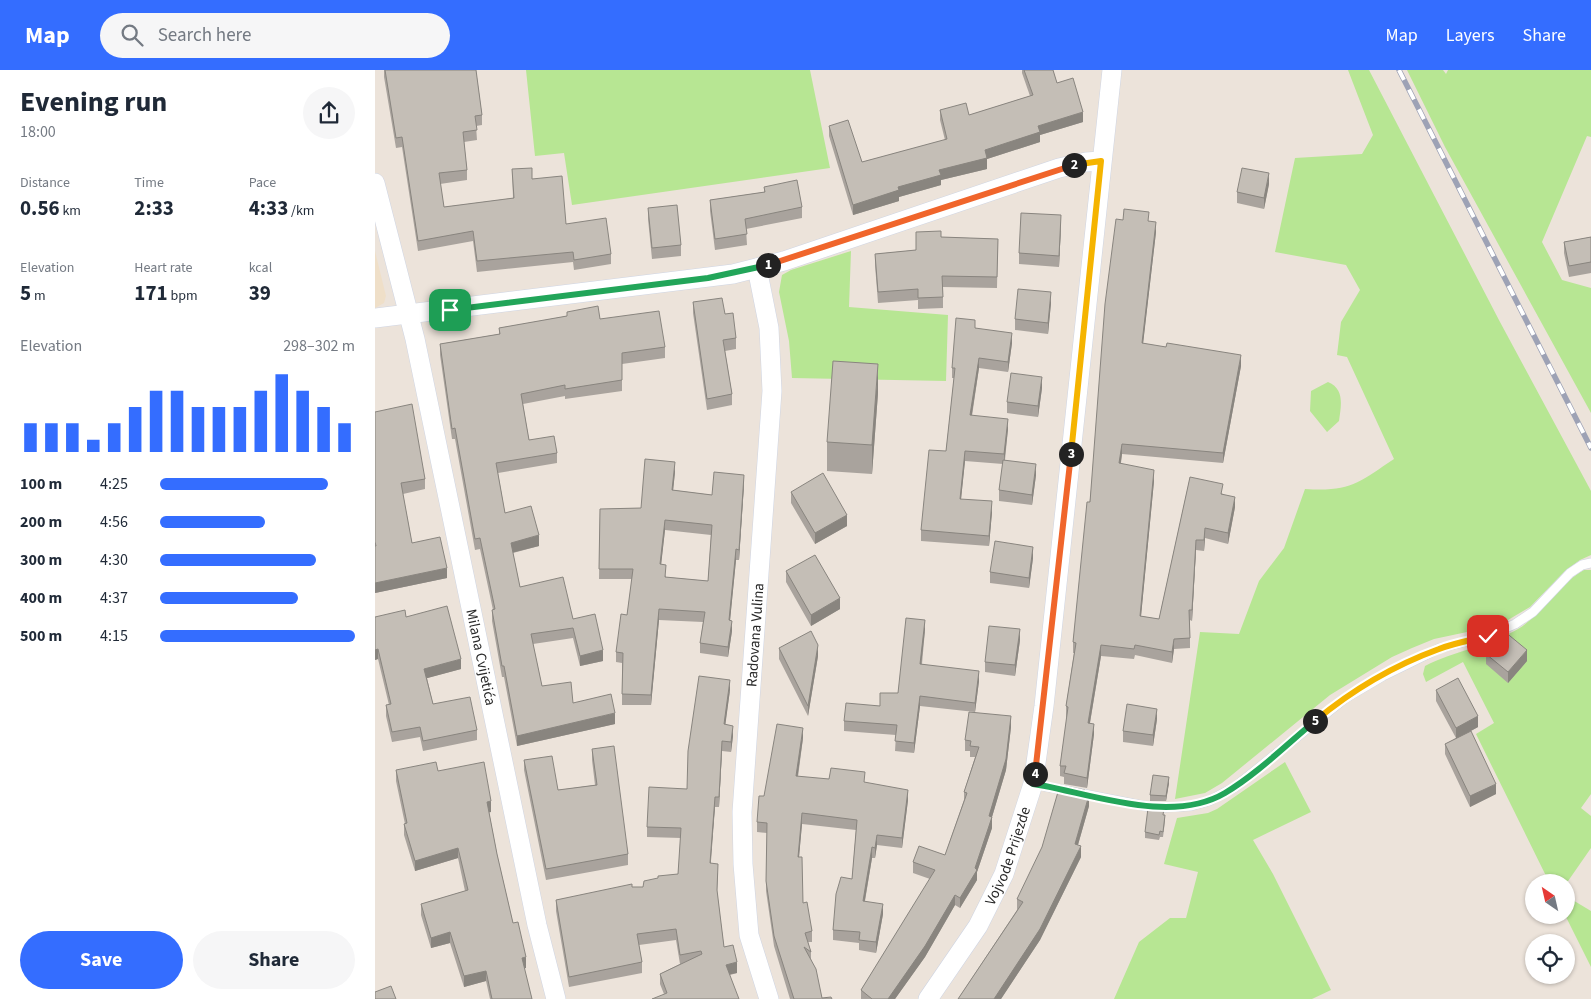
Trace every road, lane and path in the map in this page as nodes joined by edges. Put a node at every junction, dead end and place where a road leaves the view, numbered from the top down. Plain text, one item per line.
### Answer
1 (1112, 70) edge
2 (1101, 161) junction
3 (375, 183) edge
4 (757, 268) junction
5 (409, 314) junction
6 (375, 318) edge
7 (1591, 563) edge
8 (1033, 784) junction
9 (556, 999) edge
10 (769, 999) edge
11 (928, 999) edge

1 - 2 street, Vojvode Prijezde
2 - 4 street
2 - 8 street, Vojvode Prijezde
3 - 5 street, Milana Cvijetića
4 - 5 street
4 - 10 street, Radovana Vulina
5 - 6 street
5 - 9 street, Milana Cvijetića
7 - 8 lane
8 - 11 street, Vojvode Prijezde

